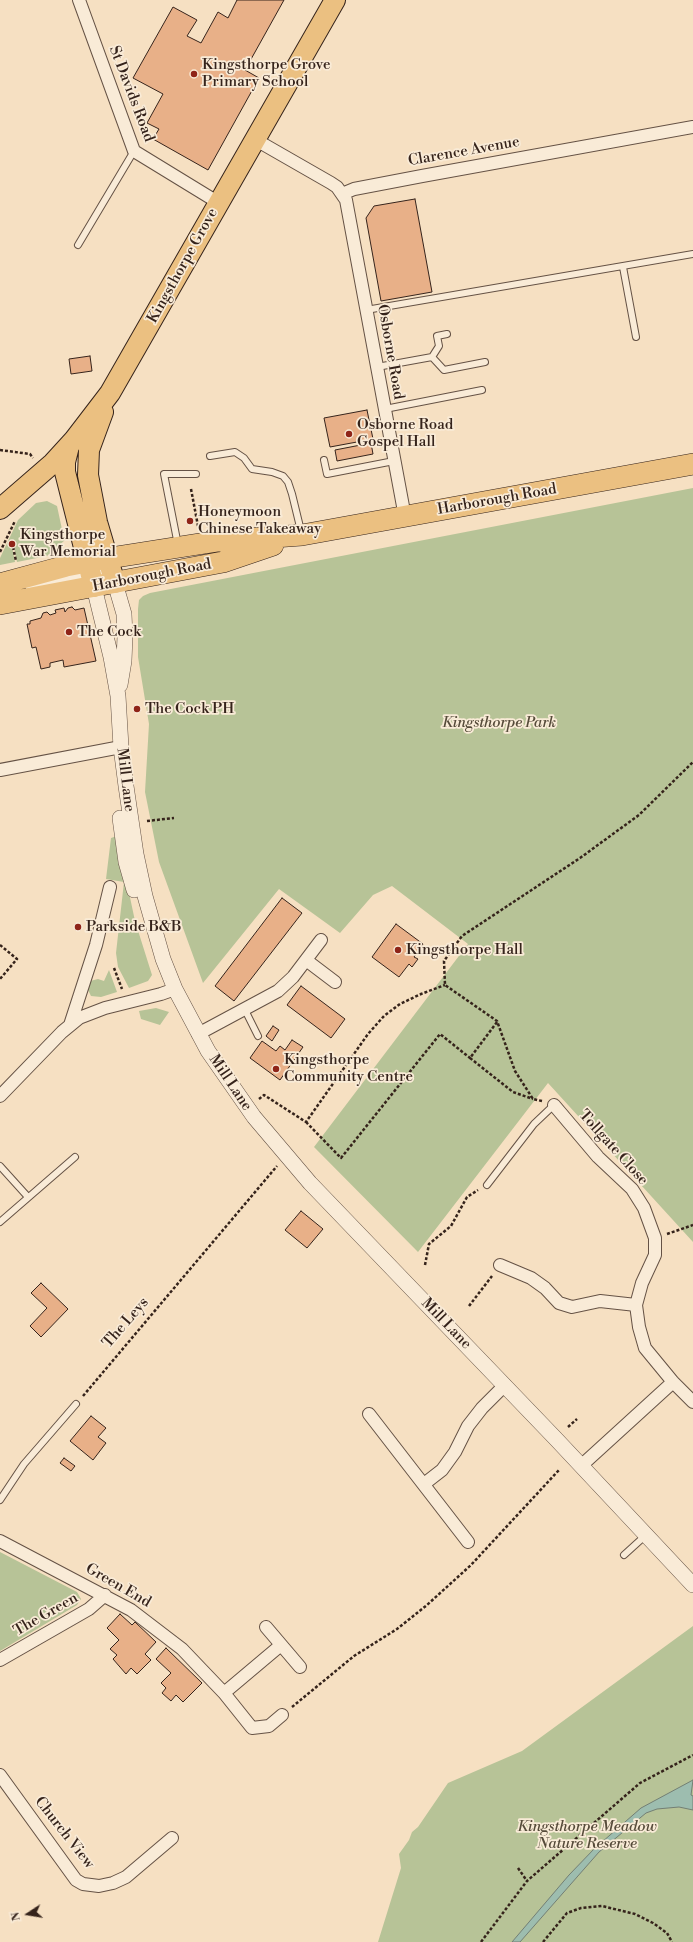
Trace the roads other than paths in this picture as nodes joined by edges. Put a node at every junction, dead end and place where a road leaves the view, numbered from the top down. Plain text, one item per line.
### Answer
1 (79, 0) edge
2 (335, 0) edge
3 (693, 127) edge
4 (256, 140) junction
5 (134, 151) junction
6 (342, 194) junction
7 (219, 203) junction
8 (78, 245) dead end
9 (693, 254) edge
10 (623, 266) junction
11 (366, 310) junction
12 (447, 334) dead end
13 (636, 336) dead end
14 (432, 357) junction
15 (485, 362) dead end
16 (377, 367) junction
17 (482, 390) dead end
18 (110, 393) junction
19 (385, 409) junction
20 (69, 446) junction
21 (210, 456) dead end
22 (324, 460) dead end
23 (394, 461) junction
24 (693, 464) edge
25 (196, 474) dead end
26 (8, 514) edge
27 (404, 516) junction
28 (302, 535) junction
29 (179, 548) junction
30 (108, 559) junction
31 (91, 575) junction
32 (115, 583) junction
33 (0, 585) edge
34 (70, 592) junction
35 (0, 604) edge
36 (118, 696) junction
37 (117, 748) junction
38 (0, 770) edge
39 (110, 887) dead end
40 (321, 940) dead end
41 (306, 960) junction
42 (335, 982) dead end
43 (175, 989) junction
44 (245, 1010) junction
45 (70, 1025) junction
46 (198, 1034) junction
47 (258, 1036) dead end
48 (0, 1096) edge
49 (554, 1104) joint
50 (75, 1158) dead end
51 (0, 1166) edge
52 (487, 1185) road end
53 (28, 1197) junction
54 (0, 1222) edge
55 (500, 1266) road end
56 (636, 1305) junction
57 (673, 1382) junction
58 (505, 1385) junction
59 (693, 1402) edge
60 (76, 1404) road end
61 (369, 1414) dead end
62 (582, 1466) junction
63 (424, 1484) junction
64 (0, 1500) edge
65 (646, 1535) junction
66 (0, 1541) edge
67 (468, 1542) dead end
68 (624, 1555) dead end
69 (693, 1585) edge
70 (105, 1595) junction
71 (266, 1627) dead end
72 (281, 1645) junction
73 (0, 1660) edge
74 (300, 1667) dead end
75 (224, 1694) junction
76 (282, 1715) road end
77 (0, 1775) edge
78 (172, 1838) dead end

1 - 5 street, St Davids Road
2 - 4 main road, Kingsthorpe Grove
3 - 6 street, Clarence Avenue
4 - 6 street
4 - 7 main road, Kingsthorpe Grove
5 - 7 street, St Davids Road
5 - 8 lane
6 - 11 street, Osborne Road
7 - 18 main road, Kingsthorpe Grove
9 - 10 lane
10 - 11 lane
10 - 13 lane
11 - 16 street, Osborne Road
12 - 14 lane
14 - 15 lane
14 - 16 lane
16 - 19 street, Osborne Road
17 - 19 lane
18 - 20 main road, Kingsthorpe Grove
18 - 30 main road
19 - 23 street, Osborne Road
20 - 26 main road, Kingsthorpe Grove
20 - 31 main road
21 - 28 lane
22 - 23 lane
23 - 27 street, Osborne Road
24 - 27 highway, Harborough Road
25 - 29 lane
27 - 28 highway, Harborough Road
28 - 29 highway, Harborough Road
28 - 32 highway, Harborough Road
29 - 30 highway, Harborough Road
30 - 31 highway, Harborough Road
30 - 32 main road
31 - 32 highway, Harborough Road
31 - 33 highway, Harborough Road
31 - 34 highway, Harborough Road
31 - 36 street, Mill Lane
32 - 36 street, Mill Lane
34 - 35 highway, Harborough Road
34 - 37 street
36 - 37 street, Mill Lane
37 - 38 street
37 - 43 street, Mill Lane
39 - 45 street
40 - 41 street
41 - 42 street
41 - 44 street
43 - 45 street
43 - 46 street, Mill Lane
44 - 46 street
44 - 47 lane
45 - 48 street
46 - 58 street, Mill Lane
49 - 52 lane
49 - 56 street, Tollgate Close
50 - 53 lane
51 - 53 lane
53 - 54 lane
55 - 56 street
56 - 57 street, Tollgate Close
57 - 59 street, Tollgate Close
57 - 62 street
58 - 62 street, Mill Lane
58 - 63 street
60 - 64 lane
61 - 63 street
62 - 65 street, Mill Lane
63 - 67 street
65 - 68 lane
65 - 69 street, Mill Lane
66 - 70 street, Green End
70 - 73 street, The Green
70 - 75 street, Green End
71 - 72 street
72 - 74 street
72 - 75 street
75 - 76 street, Green End
77 - 78 street, Church View

